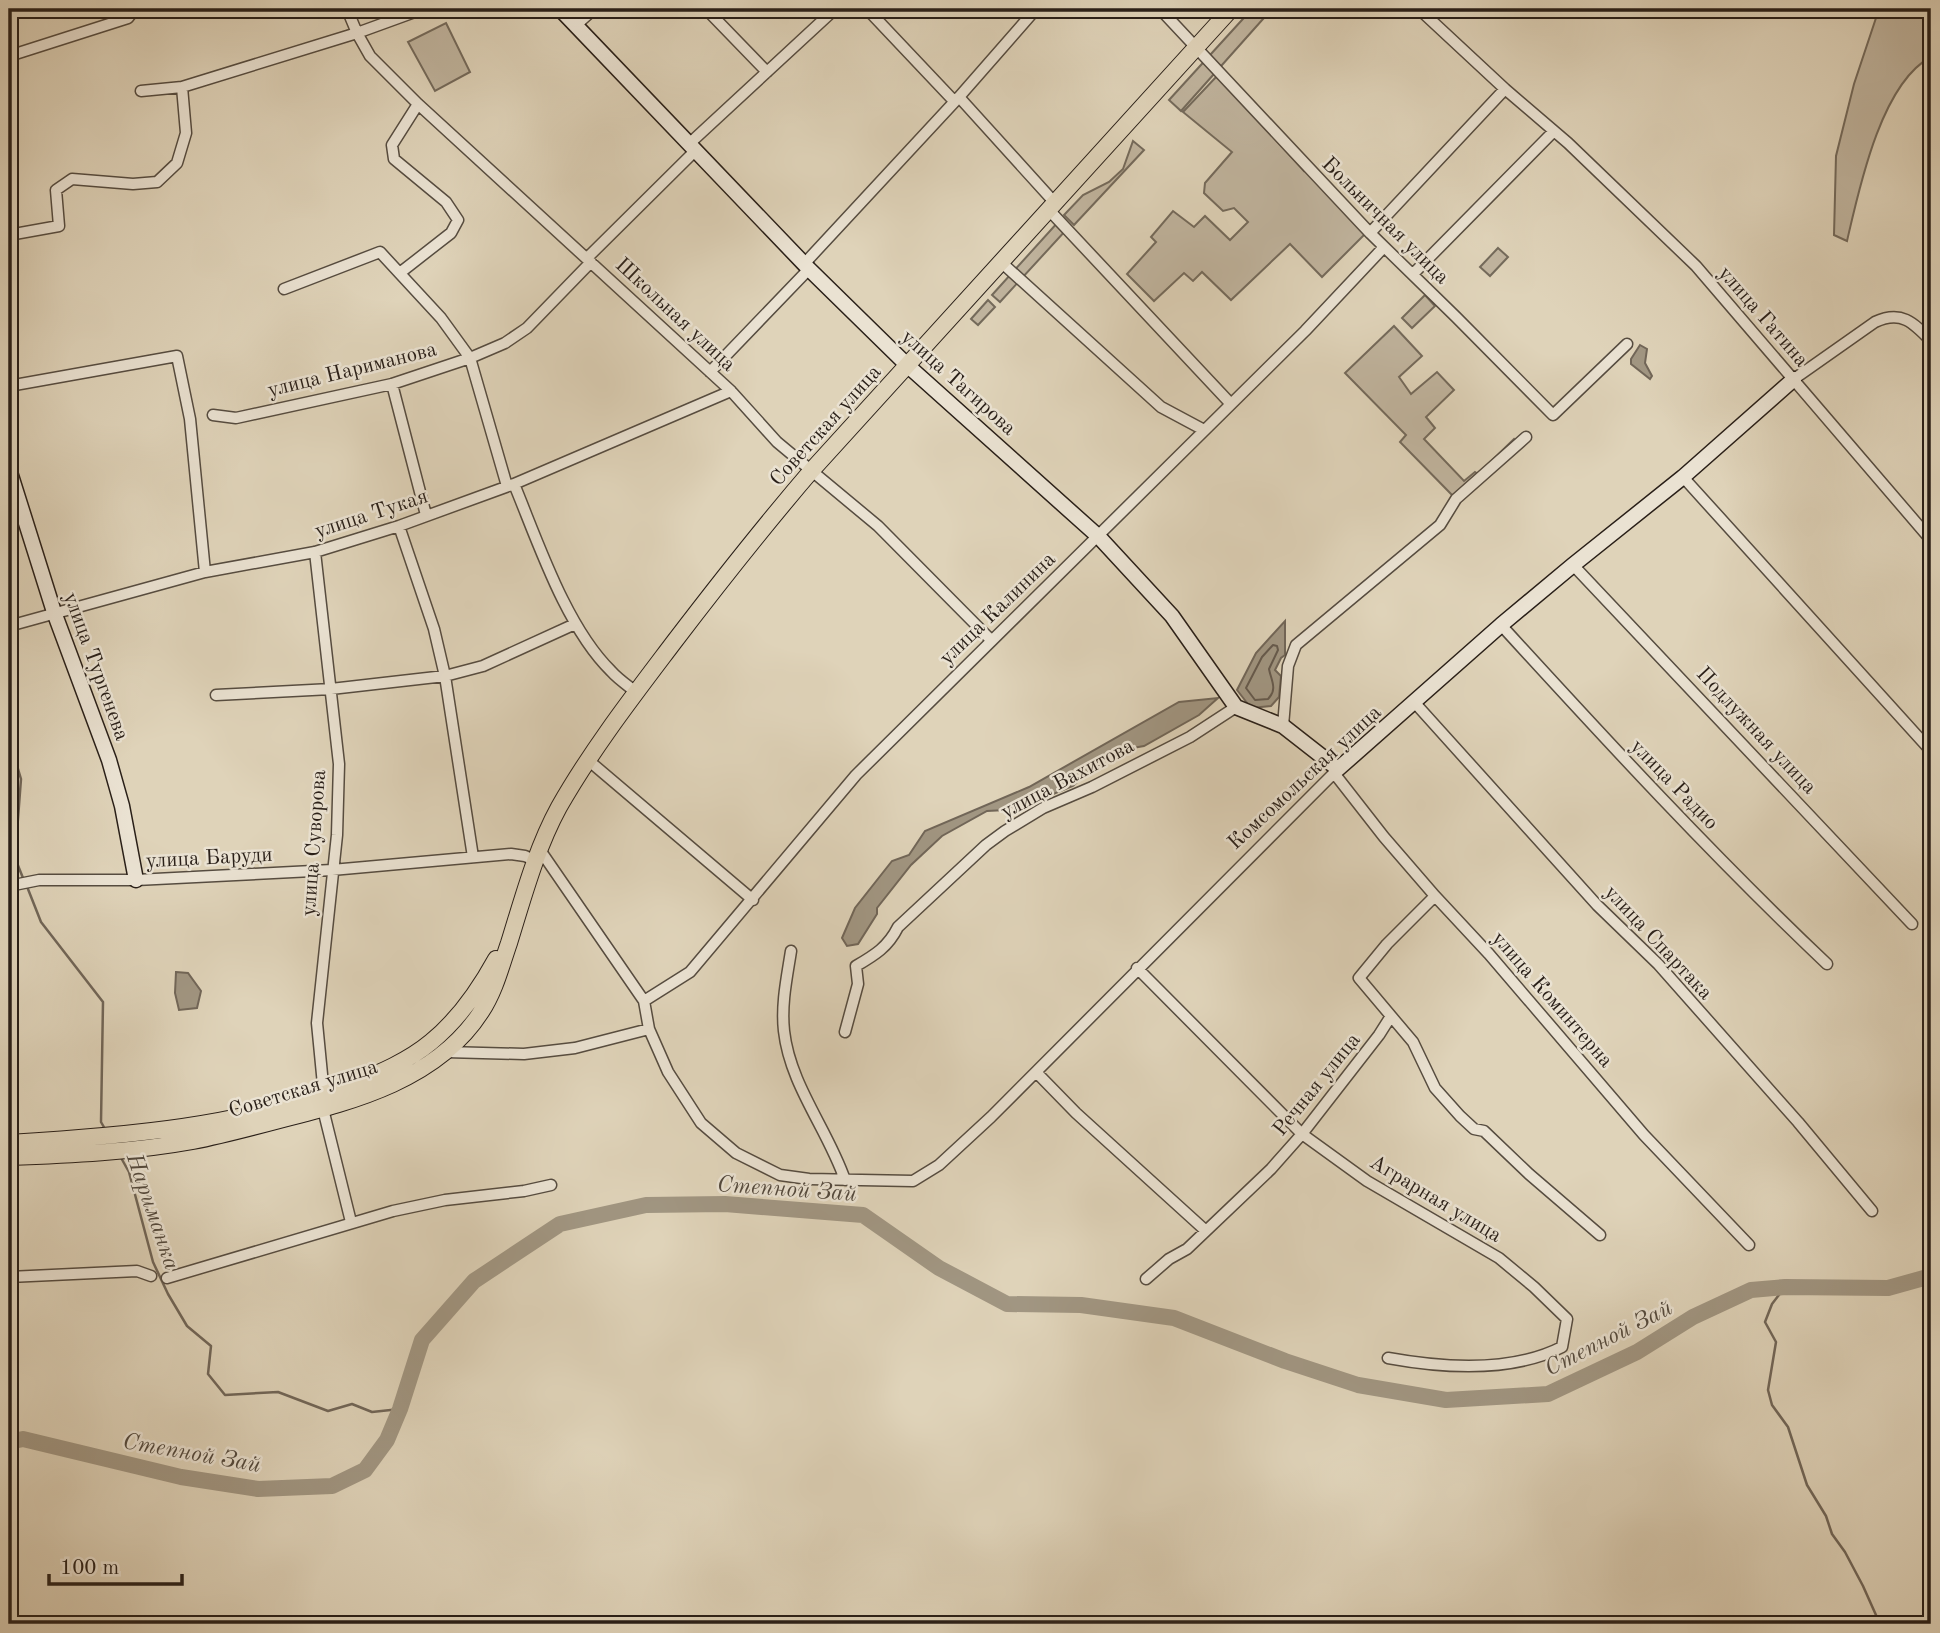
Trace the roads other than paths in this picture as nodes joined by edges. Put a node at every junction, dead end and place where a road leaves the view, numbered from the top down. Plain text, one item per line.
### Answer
1 (135, 9) edge
2 (347, 9) edge
3 (423, 9) edge
4 (560, 9) edge
5 (594, 9) edge
6 (706, 9) edge
7 (835, 9) edge
8 (867, 9) edge
9 (1035, 9) edge
10 (1160, 9) edge
11 (1231, 9) edge
12 (1419, 9) edge
13 (575, 26) junction
14 (357, 33) junction
15 (1195, 48) junction
16 (9, 56) edge
17 (767, 72) junction
18 (182, 87) junction
19 (1505, 89) junction
20 (141, 91) dead end
21 (956, 99) junction
22 (418, 104) junction
23 (1554, 131) junction
24 (692, 147) junction
25 (1052, 207) junction
26 (1370, 233) junction
27 (9, 235) edge
28 (1384, 247) junction
29 (589, 260) junction
30 (1001, 261) junction
31 (806, 267) junction
32 (401, 272) junction
33 (1413, 274) junction
34 (284, 289) dead end
35 (1931, 341) edge
36 (1628, 344) dead end
37 (470, 358) junction
38 (906, 365) junction
39 (710, 372) junction
40 (1794, 379) junction
41 (392, 384) junction
42 (9, 386) edge
43 (731, 391) junction
44 (1230, 403) junction
45 (213, 415) dead end
46 (1204, 430) junction
47 (1526, 437) dead end
48 (9, 469) edge
49 (812, 470) junction
50 (1683, 477) junction
51 (511, 485) junction
52 (426, 515) junction
53 (400, 526) junction
54 (1099, 537) junction
55 (1931, 540) edge
56 (315, 552) junction
57 (1573, 565) junction
58 (205, 572) junction
59 (54, 612) junction
60 (575, 624) junction
61 (1501, 625) junction
62 (9, 626) edge
63 (991, 640) junction
64 (445, 676) junction
65 (331, 689) junction
66 (636, 692) junction
67 (216, 695) dead end
68 (1415, 703) junction
69 (1236, 707) junction
70 (1283, 726) junction
71 (1931, 751) edge
72 (588, 760) junction
73 (1336, 771) junction
74 (538, 856) junction
75 (472, 858) junction
76 (332, 870) junction
77 (136, 880) junction
78 (10, 886) edge
79 (1434, 896) junction
80 (753, 900) junction
81 (517, 916) junction
82 (1912, 924) dead end
83 (791, 951) dead end
84 (1826, 964) dead end
85 (1137, 968) junction
86 (644, 1001) junction
87 (1391, 1016) junction
88 (649, 1029) junction
89 (845, 1032) dead end
90 (446, 1052) junction
91 (1036, 1072) junction
92 (324, 1102) junction
93 (1302, 1134) junction
94 (9, 1143) edge
95 (60, 1148) junction
96 (9, 1157) edge
97 (845, 1180) junction
98 (551, 1185) dead end
99 (1872, 1211) dead end
100 (351, 1222) junction
101 (1206, 1231) junction
102 (1600, 1236) dead end
103 (1749, 1245) dead end
104 (9, 1276) edge
105 (151, 1276) dead end
106 (167, 1278) dead end
107 (1146, 1279) dead end
108 (1388, 1358) dead end

1 - 16 street
2 - 14 street, Школьная улица
3 - 14 street
4 - 13 street, улица Тагирова
5 - 13 street
6 - 17 street
7 - 17 street, улица Нариманова
8 - 21 street
9 - 21 street
10 - 15 street, Больничная улица
11 - 15 main road, Советская улица
12 - 19 street, улица Гатина
13 - 24 street, улица Тагирова
14 - 18 street
14 - 22 street, Школьная улица
15 - 25 main road, Советская улица
15 - 26 street, Больничная улица
17 - 24 street, улица Нариманова
18 - 20 street
18 - 27 street
19 - 23 street, улица Гатина
19 - 26 street
21 - 25 street
21 - 31 street
22 - 29 street, Школьная улица
22 - 32 street
23 - 33 street
23 - 40 street, улица Гатина
24 - 29 street, улица Нариманова
24 - 31 street, улица Тагирова
25 - 30 main road, Советская улица
25 - 44 street
26 - 28 street, Больничная улица
28 - 33 street, Больничная улица
28 - 44 street, улица Калинина
29 - 37 street, улица Нариманова
29 - 39 street, Школьная улица
30 - 38 main road, Советская улица
30 - 46 street
31 - 38 street, улица Тагирова
31 - 39 street
32 - 34 street
32 - 37 street
33 - 36 street, Больничная улица
35 - 40 street
37 - 41 street, улица Нариманова
37 - 51 street
38 - 49 main road, Советская улица
38 - 54 street, улица Тагирова
39 - 43 street, Школьная улица
40 - 50 street, Комсомольская улица
40 - 55 street, улица Гатина
41 - 45 street, улица Нариманова
41 - 52 street
42 - 58 street
43 - 49 street, Школьная улица
43 - 51 street, улица Тукая
44 - 46 street, улица Калинина
46 - 54 street, улица Калинина
47 - 70 street
48 - 59 street, улица Тургенева
49 - 63 street, Школьная улица
49 - 66 main road, Советская улица
50 - 57 street, Комсомольская улица
50 - 71 street
51 - 52 street, улица Тукая
51 - 60 street
52 - 53 street, улица Тукая
53 - 56 street, улица Тукая
53 - 64 street
54 - 63 street, улица Калинина
54 - 69 street, улица Тагирова
56 - 58 street, улица Тукая
56 - 65 street, улица Суворова
57 - 61 street, Комсомольская улица
57 - 82 street, Подлужная улица
58 - 59 street, улица Тукая
59 - 62 street, улица Тукая
59 - 77 street, улица Тургенева
60 - 64 street
60 - 66 street
61 - 68 street, Комсомольская улица
61 - 84 street, улица Радио
63 - 80 street, улица Калинина
64 - 65 street
64 - 75 street
65 - 67 street
65 - 76 street, улица Суворова
66 - 72 main road, Советская улица
68 - 73 street, Комсомольская улица
68 - 99 street, улица Спартака
69 - 70 street
69 - 89 street, улица Вахитова
70 - 73 street
72 - 74 main road, Советская улица
72 - 80 street
73 - 79 street, улица Коминтерна
73 - 85 street, Комсомольская улица
74 - 75 street, улица Баруди
74 - 81 main road, Советская улица
74 - 86 street
75 - 76 street, улица Баруди
76 - 77 street, улица Баруди
76 - 92 street, улица Суворова
77 - 78 street, улица Баруди
79 - 87 street
79 - 103 street, улица Коминтерна
80 - 86 street, улица Калинина
81 - 90 main road, Советская улица
81 - 92 main road, Советская улица
83 - 97 street
85 - 91 street, Комсомольская улица
85 - 93 street, Аграрная улица
86 - 88 street, Комсомольская улица
87 - 93 street, Речная улица
87 - 102 street
88 - 90 street
88 - 97 street, Комсомольская улица
90 - 92 main road, Советская улица
91 - 97 street, Комсомольская улица
91 - 101 street
92 - 95 main road, Советская улица
92 - 100 street, улица Суворова
93 - 101 street, Речная улица
93 - 108 street, Аграрная улица
94 - 95 main road, Советская улица
95 - 96 main road, Советская улица
98 - 100 street
100 - 106 street
101 - 107 street, Речная улица
104 - 105 street

